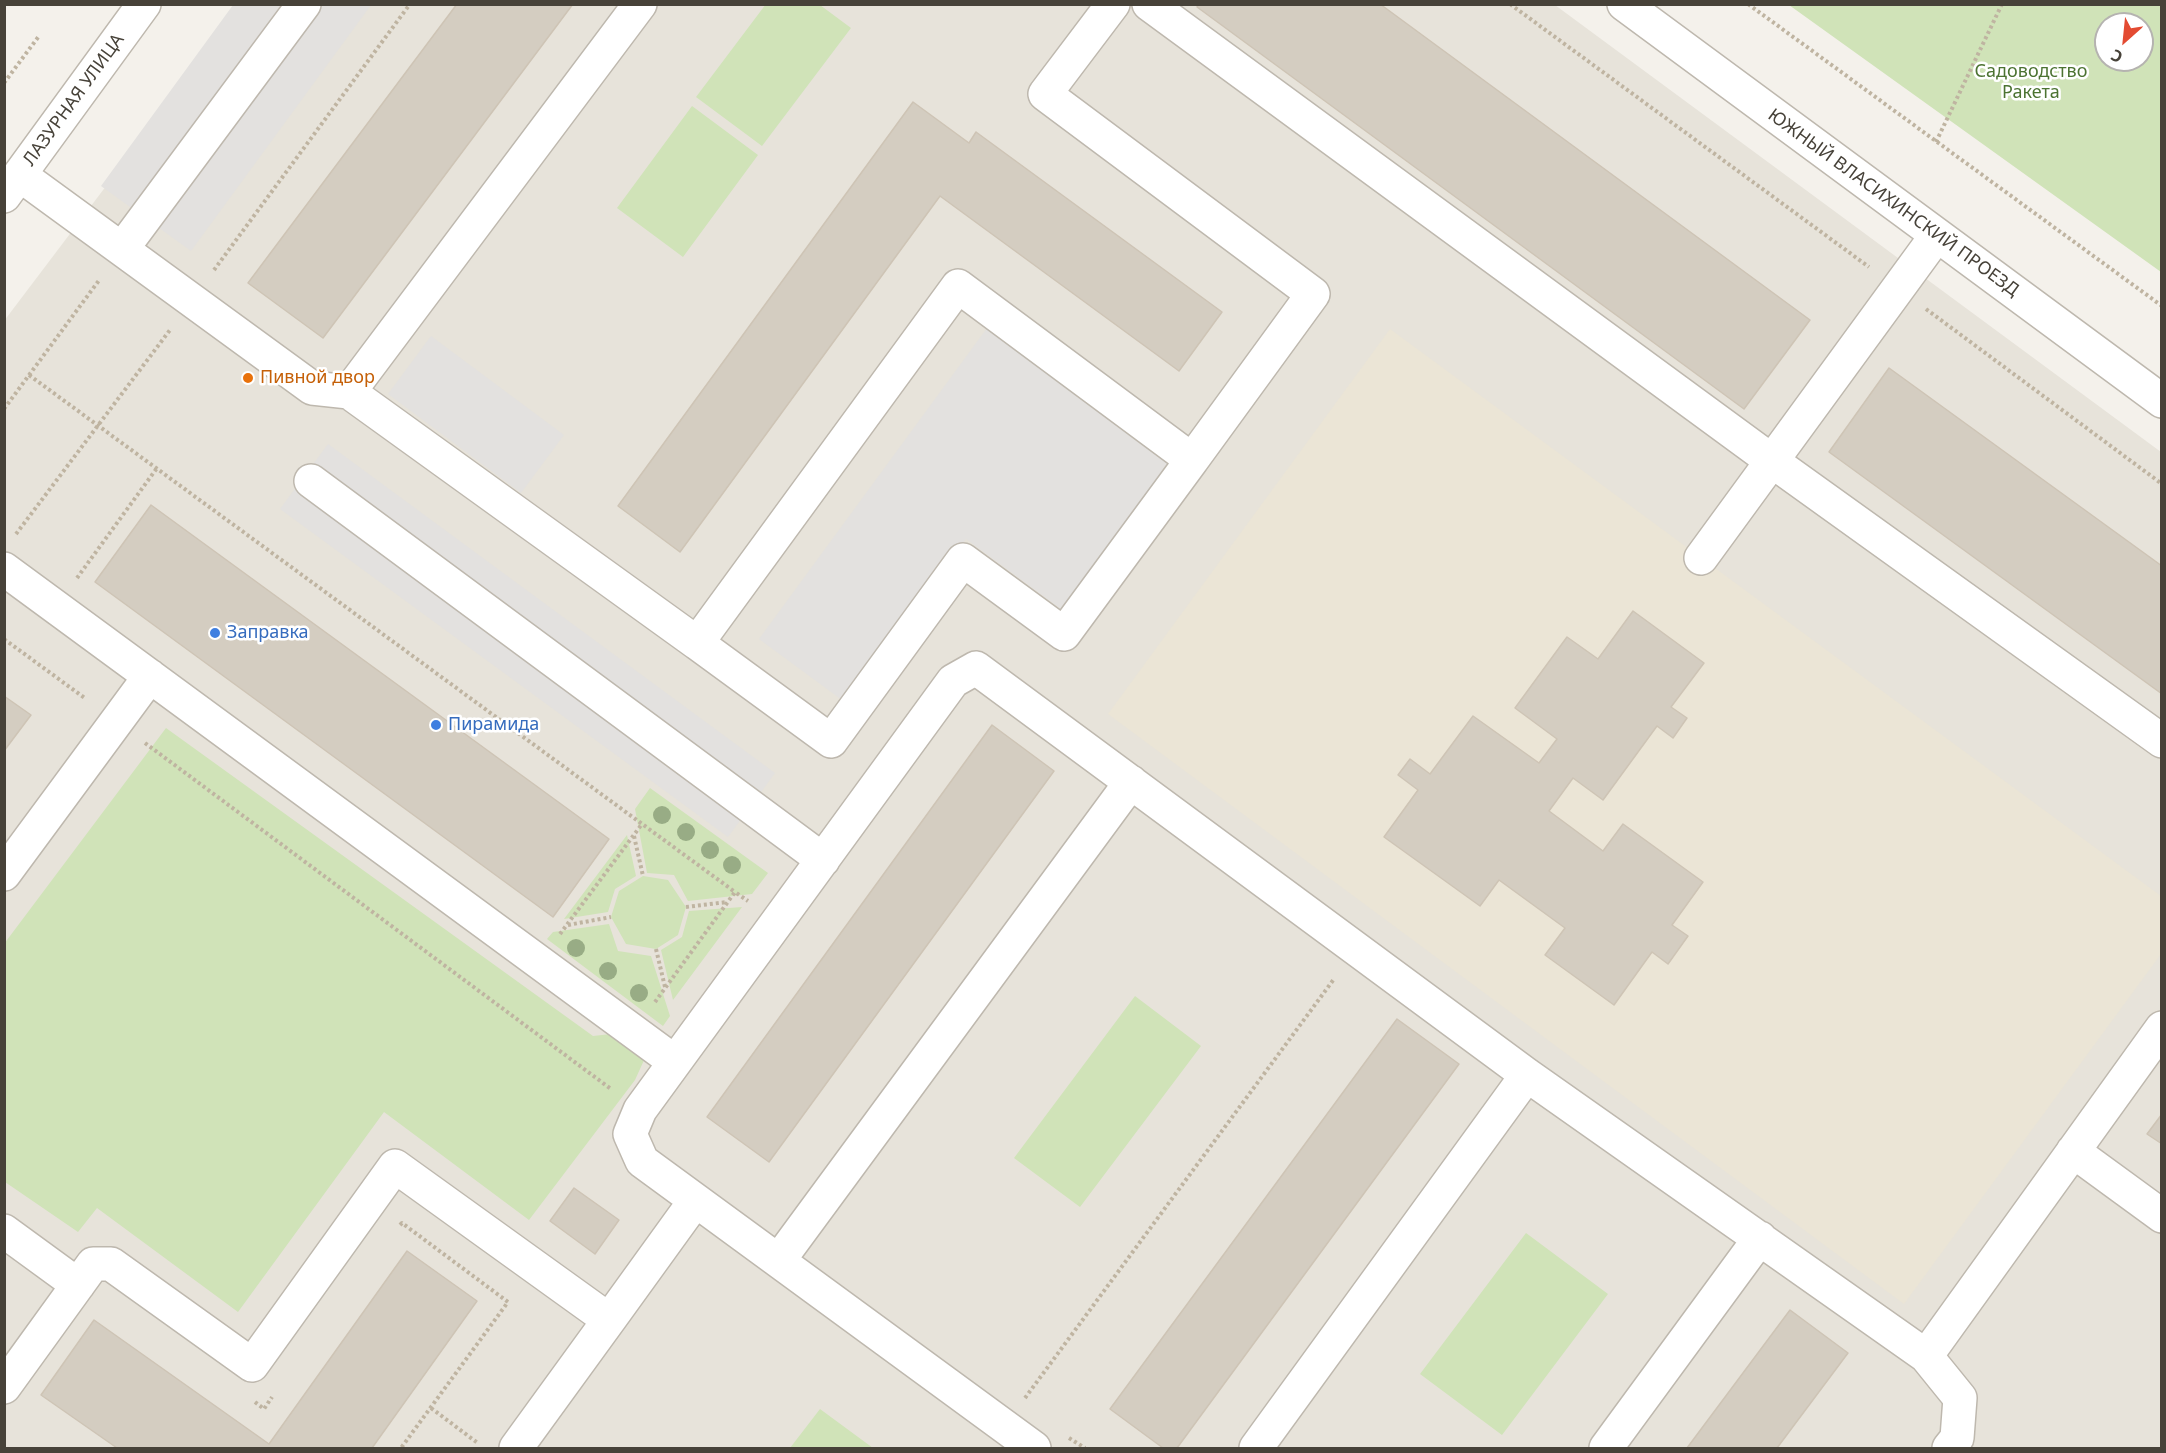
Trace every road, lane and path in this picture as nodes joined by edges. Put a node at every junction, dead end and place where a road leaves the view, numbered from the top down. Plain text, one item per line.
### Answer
1 (144, 4) edge
2 (304, 4) edge
3 (640, 4) edge
4 (1113, 4) edge
5 (1149, 4) edge
6 (1510, 4) edge
7 (1624, 4) edge
8 (1748, 4) edge
9 (2002, 4) edge
10 (39, 36) dead end
11 (4, 83) edge
12 (1936, 142) junction
13 (12, 186) edge
14 (1937, 235) junction
15 (122, 249) junction
16 (1898, 288) junction
17 (2162, 306) edge
18 (29, 375) junction
19 (349, 392) junction
20 (2162, 401) edge
21 (4, 409) edge
22 (1192, 460) junction
23 (1772, 461) junction
24 (157, 468) junction
25 (310, 481) dead end
26 (2162, 484) edge
27 (1701, 558) dead end
28 (4, 569) edge
29 (76, 579) dead end
30 (4, 639) edge
31 (697, 644) junction
32 (150, 676) junction
33 (116, 722) junction
34 (2162, 741) edge
35 (1131, 782) junction
36 (642, 824) junction
37 (633, 836) junction
38 (823, 860) junction
39 (4, 874) edge
40 (643, 876) dead end
41 (735, 892) junction
42 (728, 902) junction
43 (686, 907) dead end
44 (611, 917) dead end
45 (778, 922) junction
46 (567, 925) junction
47 (557, 939) dead end
48 (656, 949) dead end
49 (1334, 978) dead end
50 (665, 987) junction
51 (651, 1006) dead end
52 (2162, 1028) edge
53 (675, 1062) junction
54 (1527, 1075) junction
55 (640, 1110) junction
56 (2073, 1151) junction
57 (695, 1200) junction
58 (2162, 1216) edge
59 (4, 1231) edge
60 (1760, 1238) junction
61 (779, 1260) junction
62 (78, 1285) junction
63 (609, 1320) junction
64 (1926, 1356) junction
65 (4, 1387) edge
66 (1021, 1404) dead end
67 (431, 1408) dead end
68 (1067, 1436) dead end
69 (485, 1449) edge
70 (516, 1449) edge
71 (1034, 1449) edge
72 (1085, 1449) edge
73 (1256, 1449) edge
74 (1606, 1449) edge
75 (1949, 1449) edge

1 - 13 street, ЛАЗУРНАЯ УЛИЦА
2 - 15 street
3 - 19 street
4 - 22 street
5 - 23 street
6 - 16 path
7 - 14 street, ЮЖНЫЙ ВЛАСИХИНСКИЙ ПРОЕЗД
8 - 12 path
9 - 12 path
10 - 11 path
12 - 17 path
13 - 15 street
14 - 16 street
14 - 20 street, ЮЖНЫЙ ВЛАСИХИНСКИЙ ПРОЕЗД
15 - 18 path
15 - 19 street
16 - 23 street
16 - 26 path
18 - 21 path
18 - 24 path
19 - 31 street
22 - 31 street
22 - 31 street
23 - 27 street
23 - 34 street
24 - 29 path
24 - 36 path
25 - 38 street
28 - 32 street
30 - 33 path
32 - 33 street
32 - 53 street
33 - 39 street
33 - 55 path
35 - 38 street
35 - 54 street
35 - 61 street
36 - 37 path
36 - 41 path
37 - 40 path
37 - 46 path
38 - 45 street
41 - 42 path
41 - 45 path
42 - 43 path
42 - 50 path
44 - 46 path
45 - 53 street
46 - 47 path
48 - 50 path
49 - 66 path
50 - 51 path
52 - 56 street
53 - 55 street
54 - 60 street
54 - 73 street
55 - 57 street
56 - 58 street
56 - 64 street
57 - 61 street
57 - 63 street
59 - 62 street
60 - 64 street
60 - 74 street
61 - 71 street
62 - 63 street
62 - 65 street
63 - 70 street
64 - 75 street
67 - 69 path
68 - 72 path

